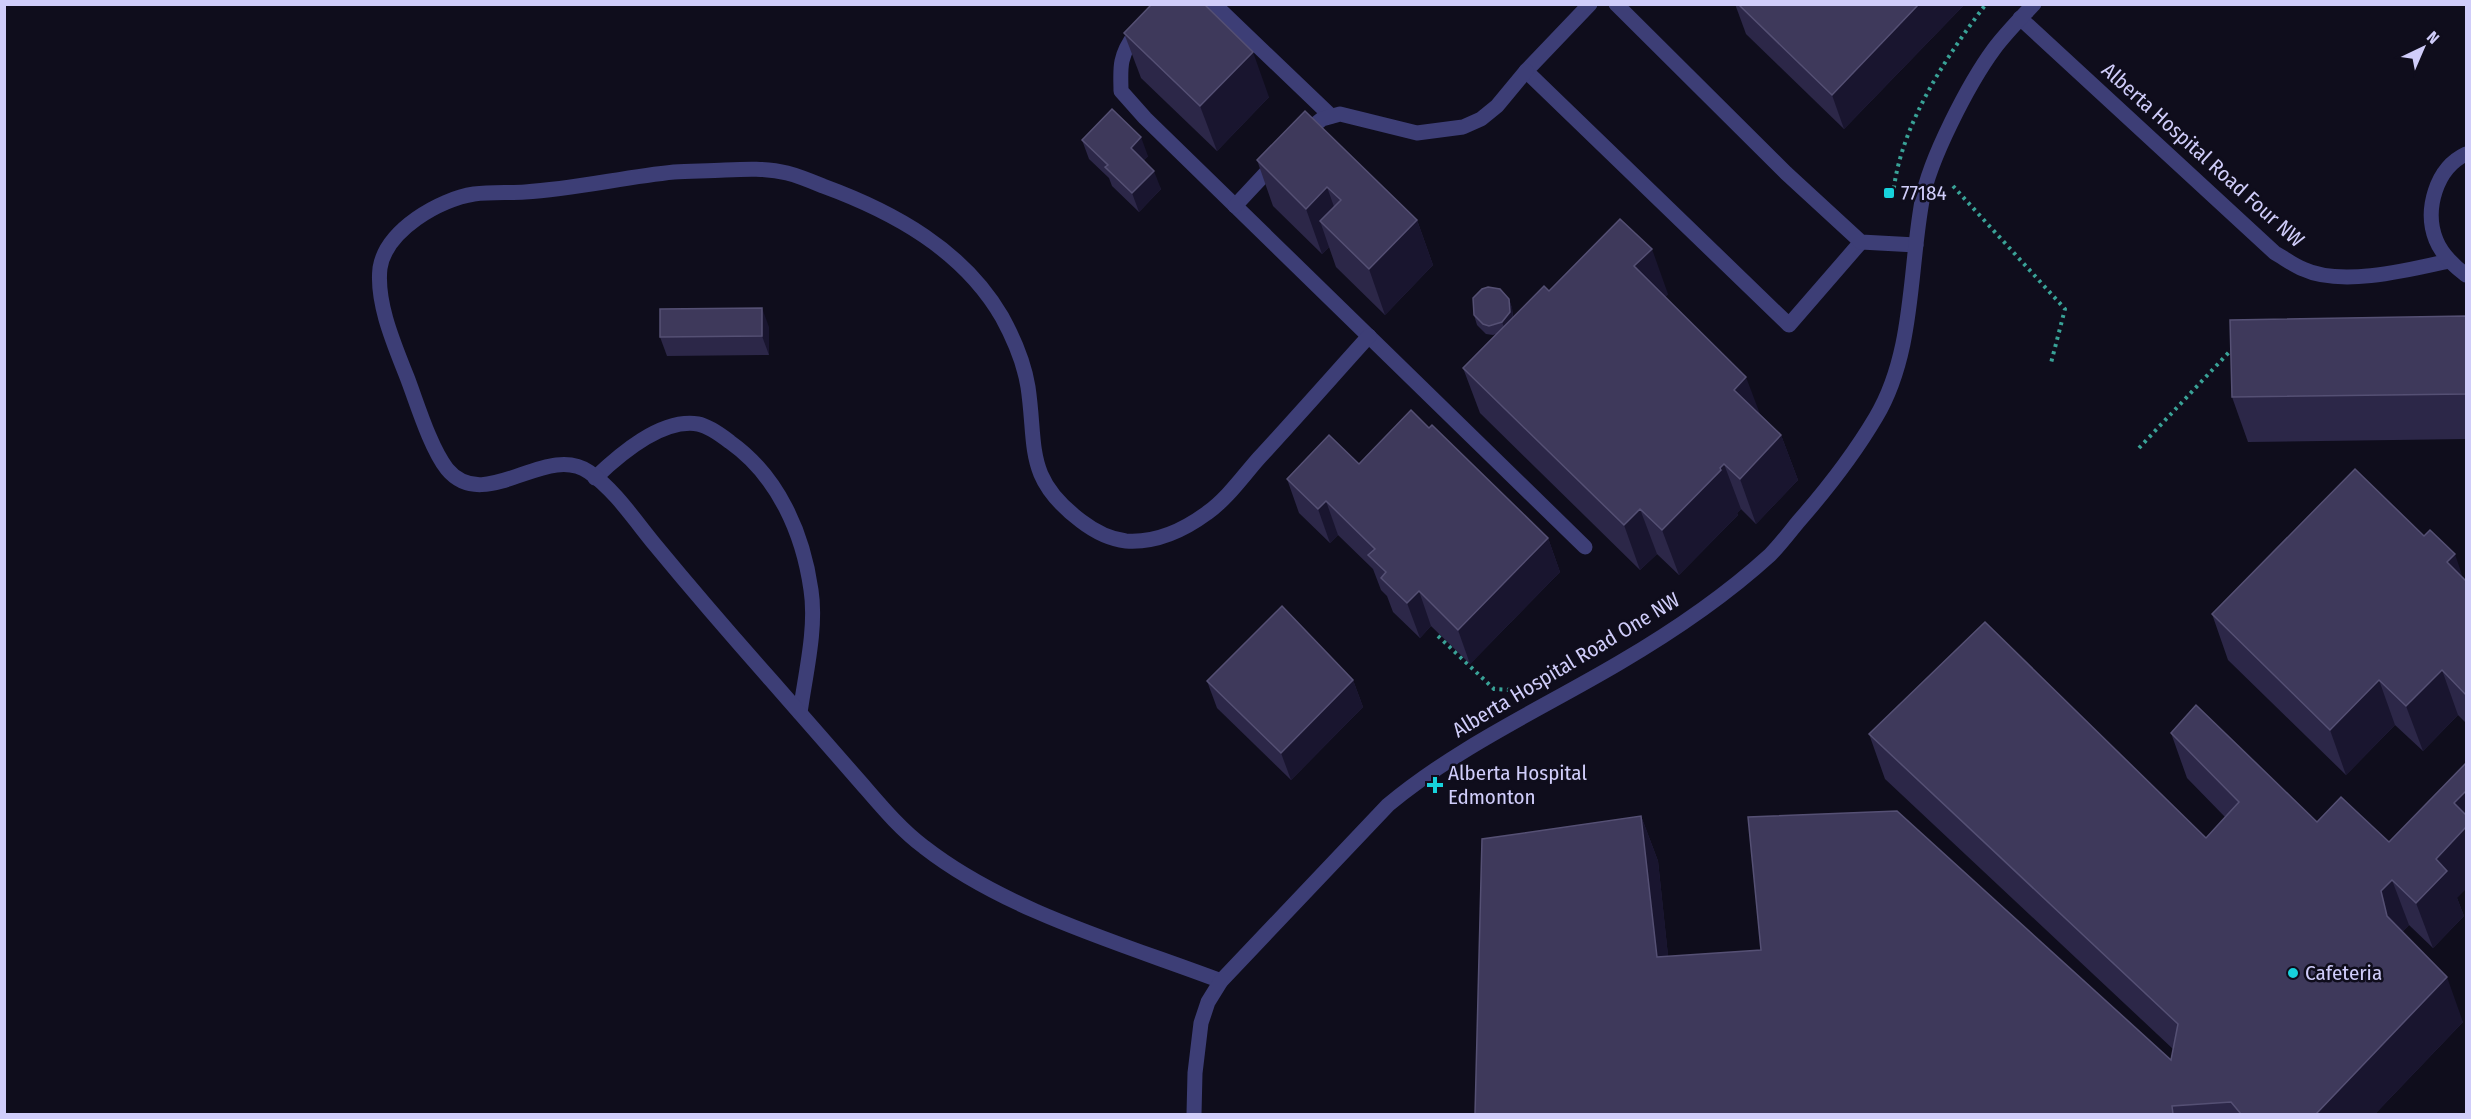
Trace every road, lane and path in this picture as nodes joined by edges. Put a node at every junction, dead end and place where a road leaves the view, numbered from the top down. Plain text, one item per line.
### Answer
1 (1166, 4) edge
2 (1214, 4) edge
3 (1590, 4) edge
4 (1616, 4) edge
5 (1986, 4) edge
6 (2034, 4) edge
7 (2020, 18) junction
8 (1526, 71) junction
9 (1332, 116) junction
10 (1904, 145) junction
11 (2466, 154) edge
12 (1932, 166) junction
13 (1235, 206) junction
14 (1861, 242) junction
15 (1889, 243) junction
16 (1916, 245) junction
17 (2448, 261) junction
18 (2466, 275) edge
19 (1369, 336) junction
20 (2233, 348) edge
21 (2051, 363) dead end
22 (2139, 448) dead end
23 (596, 478) junction
24 (1585, 547) dead end
25 (1438, 636) edge
26 (1520, 689) dead end
27 (800, 713) junction
28 (1221, 981) junction
29 (1194, 1114) edge

1 - 13 street
2 - 9 street
3 - 8 street
4 - 14 street
5 - 10 path
6 - 7 street, Alberta Hospital Road One NW
7 - 12 street, Alberta Hospital Road One NW
7 - 17 street, Alberta Hospital Road Four NW
8 - 9 street
8 - 14 street
9 - 13 street
10 - 12 path
10 - 15 path
11 - 17 street
12 - 16 street, Alberta Hospital Road One NW
12 - 21 path
13 - 19 street
14 - 15 street
15 - 16 street
16 - 28 street, Alberta Hospital Road One NW
17 - 18 street
19 - 23 street
19 - 24 street
20 - 22 path
23 - 27 street
23 - 27 street
25 - 26 path
27 - 28 street
28 - 29 street, Alberta Hospital Road One NW

